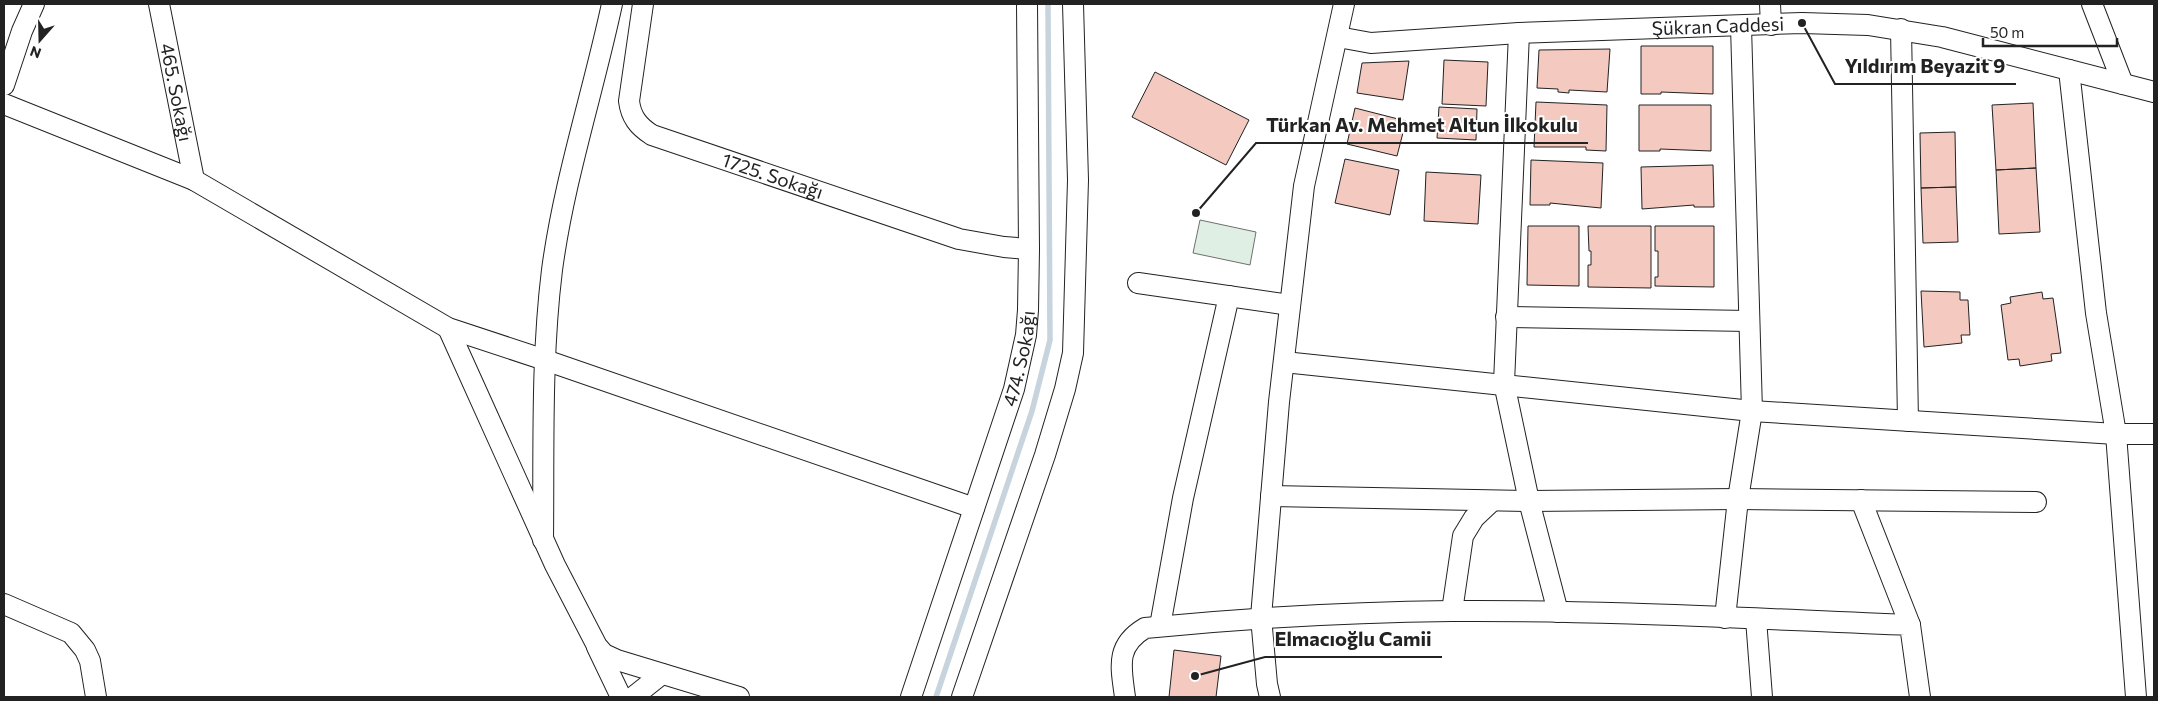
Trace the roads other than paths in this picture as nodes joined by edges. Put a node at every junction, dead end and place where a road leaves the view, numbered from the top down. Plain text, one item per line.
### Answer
1 (34, 4) edge
2 (159, 4) edge
3 (612, 4) edge
4 (643, 4) edge
5 (1028, 4) edge
6 (1074, 4) edge
7 (1344, 4) edge
8 (1770, 4) edge
9 (2092, 4) edge
10 (1771, 25) junction
11 (1741, 26) junction
12 (1901, 29) junction
13 (1519, 33) junction
14 (1338, 37) junction
15 (2068, 70) junction
16 (2123, 84) junction
17 (4, 85) edge
18 (2154, 92) edge
19 (4, 104) edge
20 (194, 180) junction
21 (1029, 249) junction
22 (1138, 283) dead end
23 (1229, 296) junction
24 (1290, 304) junction
25 (1506, 317) junction
26 (1749, 321) junction
27 (448, 328) junction
28 (545, 360) junction
29 (1284, 362) junction
30 (1504, 384) junction
31 (1752, 410) junction
32 (1908, 421) junction
33 (2116, 434) junction
34 (2154, 434) edge
35 (1271, 496) junction
36 (1738, 500) junction
37 (1860, 500) junction
38 (1492, 501) junction
39 (1529, 501) junction
40 (2036, 502) dead end
41 (974, 508) junction
42 (543, 540) junction
43 (4, 604) edge
44 (1452, 611) junction
45 (1558, 612) junction
46 (1261, 617) junction
47 (1725, 618) junction
48 (1756, 619) junction
49 (1910, 625) junction
50 (1160, 626) junction
51 (597, 646) junction
52 (662, 674) junction
53 (96, 697) edge
54 (621, 697) edge
55 (633, 697) edge
56 (738, 697) edge
57 (911, 697) edge
58 (962, 697) edge
59 (1125, 697) edge
60 (1270, 697) edge
61 (1762, 697) edge
62 (1920, 697) edge
63 (2136, 697) edge

1 - 17 street
2 - 20 street, 465. Sokağı
3 - 28 street
4 - 21 street, 1725. Sokağı
5 - 21 street, 474. Sokağı
6 - 58 street
7 - 14 street
8 - 10 street
9 - 16 street
10 - 11 street, Şükran Caddesi
10 - 12 street, Şükran Caddesi
11 - 13 street, Şükran Caddesi
11 - 26 street
12 - 15 street, Şükran Caddesi
12 - 32 street
13 - 14 street, Şükran Caddesi
13 - 25 street
14 - 24 street
15 - 16 street, Şükran Caddesi
15 - 33 street
16 - 18 street, Şükran Caddesi
19 - 20 street
20 - 27 street
21 - 41 street, 474. Sokağı
22 - 23 street
23 - 24 street
23 - 50 street
24 - 29 street
25 - 26 street
25 - 30 street
26 - 31 street
27 - 28 street
27 - 42 street
28 - 41 street
28 - 42 street
29 - 30 street
29 - 35 street
30 - 31 street
30 - 39 street
31 - 32 street
31 - 36 street
32 - 33 street
33 - 34 street
33 - 63 street
35 - 38 street
35 - 46 street
36 - 37 street
36 - 39 street
36 - 47 street
37 - 40 street
37 - 49 street
38 - 39 street
38 - 44 street
39 - 45 street
41 - 57 street, 474. Sokağı
42 - 51 street
43 - 53 street
44 - 45 street
44 - 46 street
45 - 47 street
46 - 50 street
46 - 60 street
47 - 48 street
48 - 49 street
48 - 61 street
49 - 62 street
50 - 59 street
51 - 52 street
51 - 54 street
52 - 55 street
52 - 56 street

